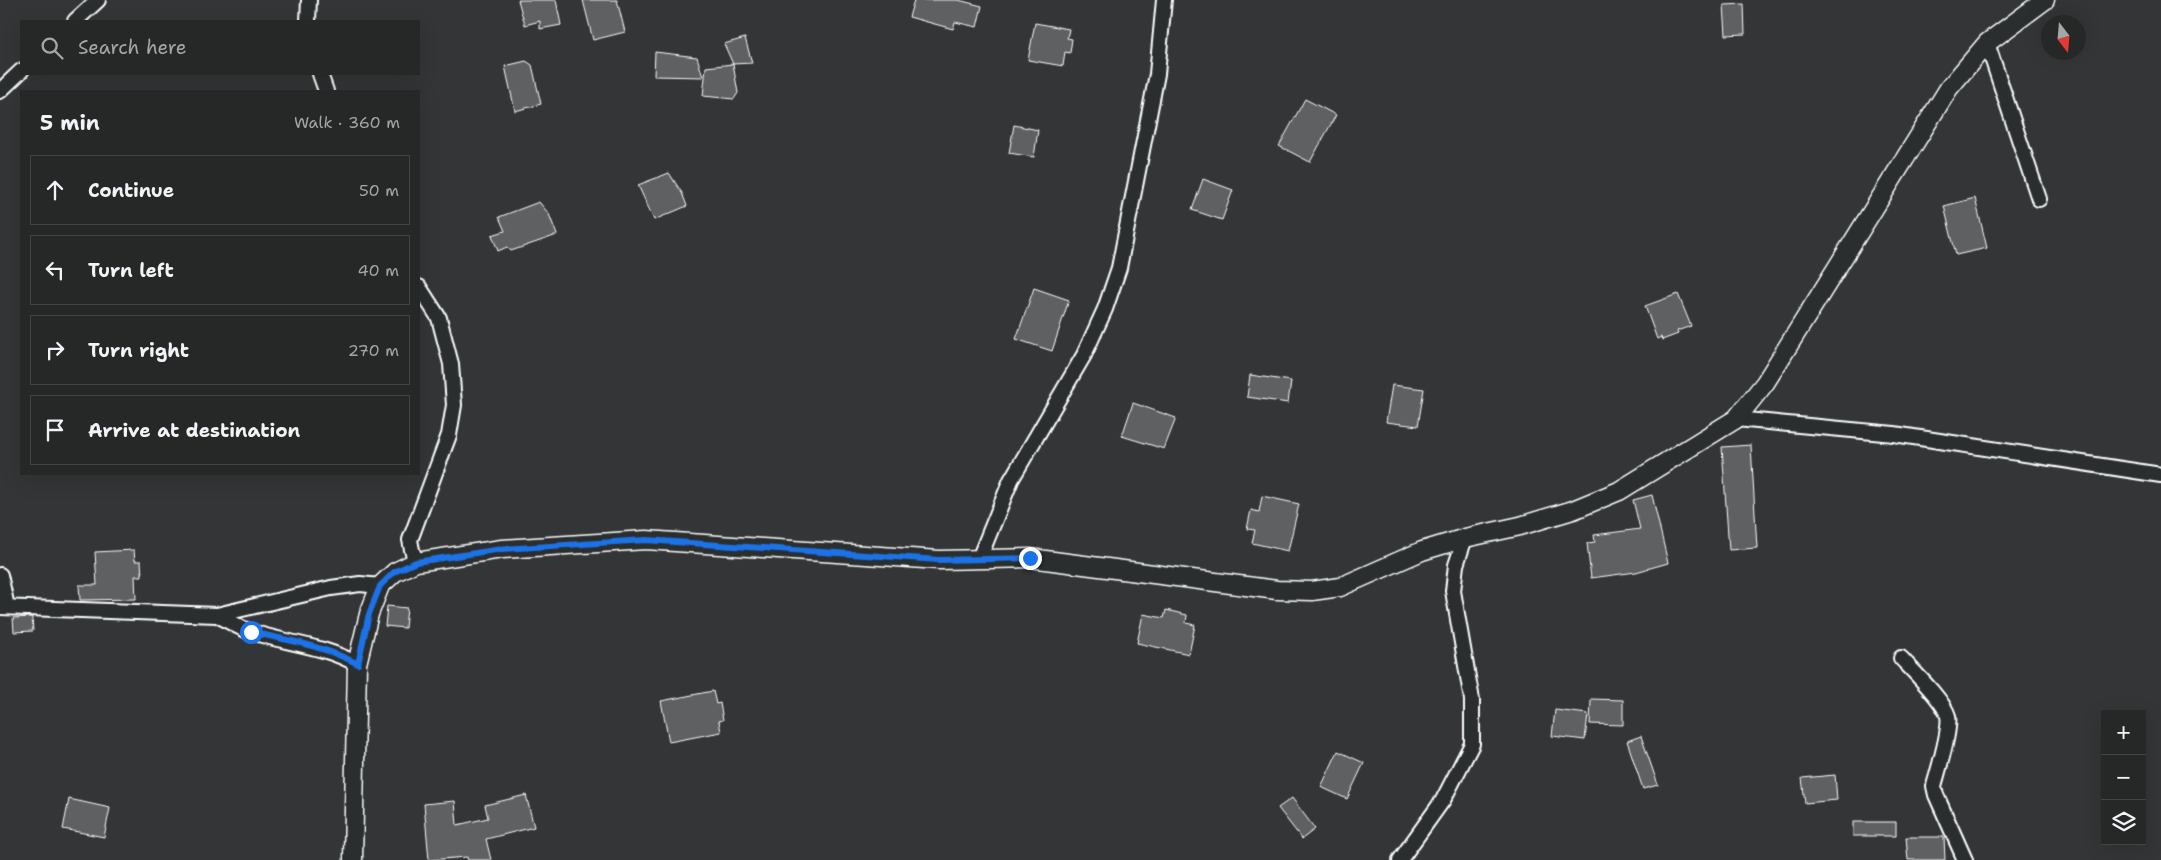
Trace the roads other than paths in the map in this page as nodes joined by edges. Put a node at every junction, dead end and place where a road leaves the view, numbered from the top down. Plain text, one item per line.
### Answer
1 (98, 0) edge
2 (309, 0) edge
3 (1164, 0) edge
4 (2045, 0) edge
5 (76, 20) edge
6 (308, 20) edge
7 (1987, 43) junction
8 (20, 72) edge
9 (320, 75) edge
10 (326, 90) edge
11 (0, 91) edge
12 (2039, 199) dead end
13 (420, 289) edge
14 (1736, 419) junction
15 (2161, 476) edge
16 (1466, 538) junction
17 (979, 559) junction
18 (416, 562) junction
19 (0, 575) edge
20 (380, 586) junction
21 (3, 607) edge
22 (217, 615) junction
23 (1901, 658) dead end
24 (358, 664) junction
25 (353, 860) edge
26 (1400, 860) edge
27 (1964, 860) edge

1 - 5 street
2 - 6 street
3 - 17 street
4 - 7 street
7 - 12 street
7 - 14 street
8 - 11 street
9 - 10 street
13 - 18 street
14 - 15 street
14 - 16 street
16 - 17 street
16 - 26 street
17 - 18 street
18 - 20 street
19 - 21 street
20 - 22 street
20 - 24 street
21 - 22 street
22 - 24 street
23 - 27 street
24 - 25 street

